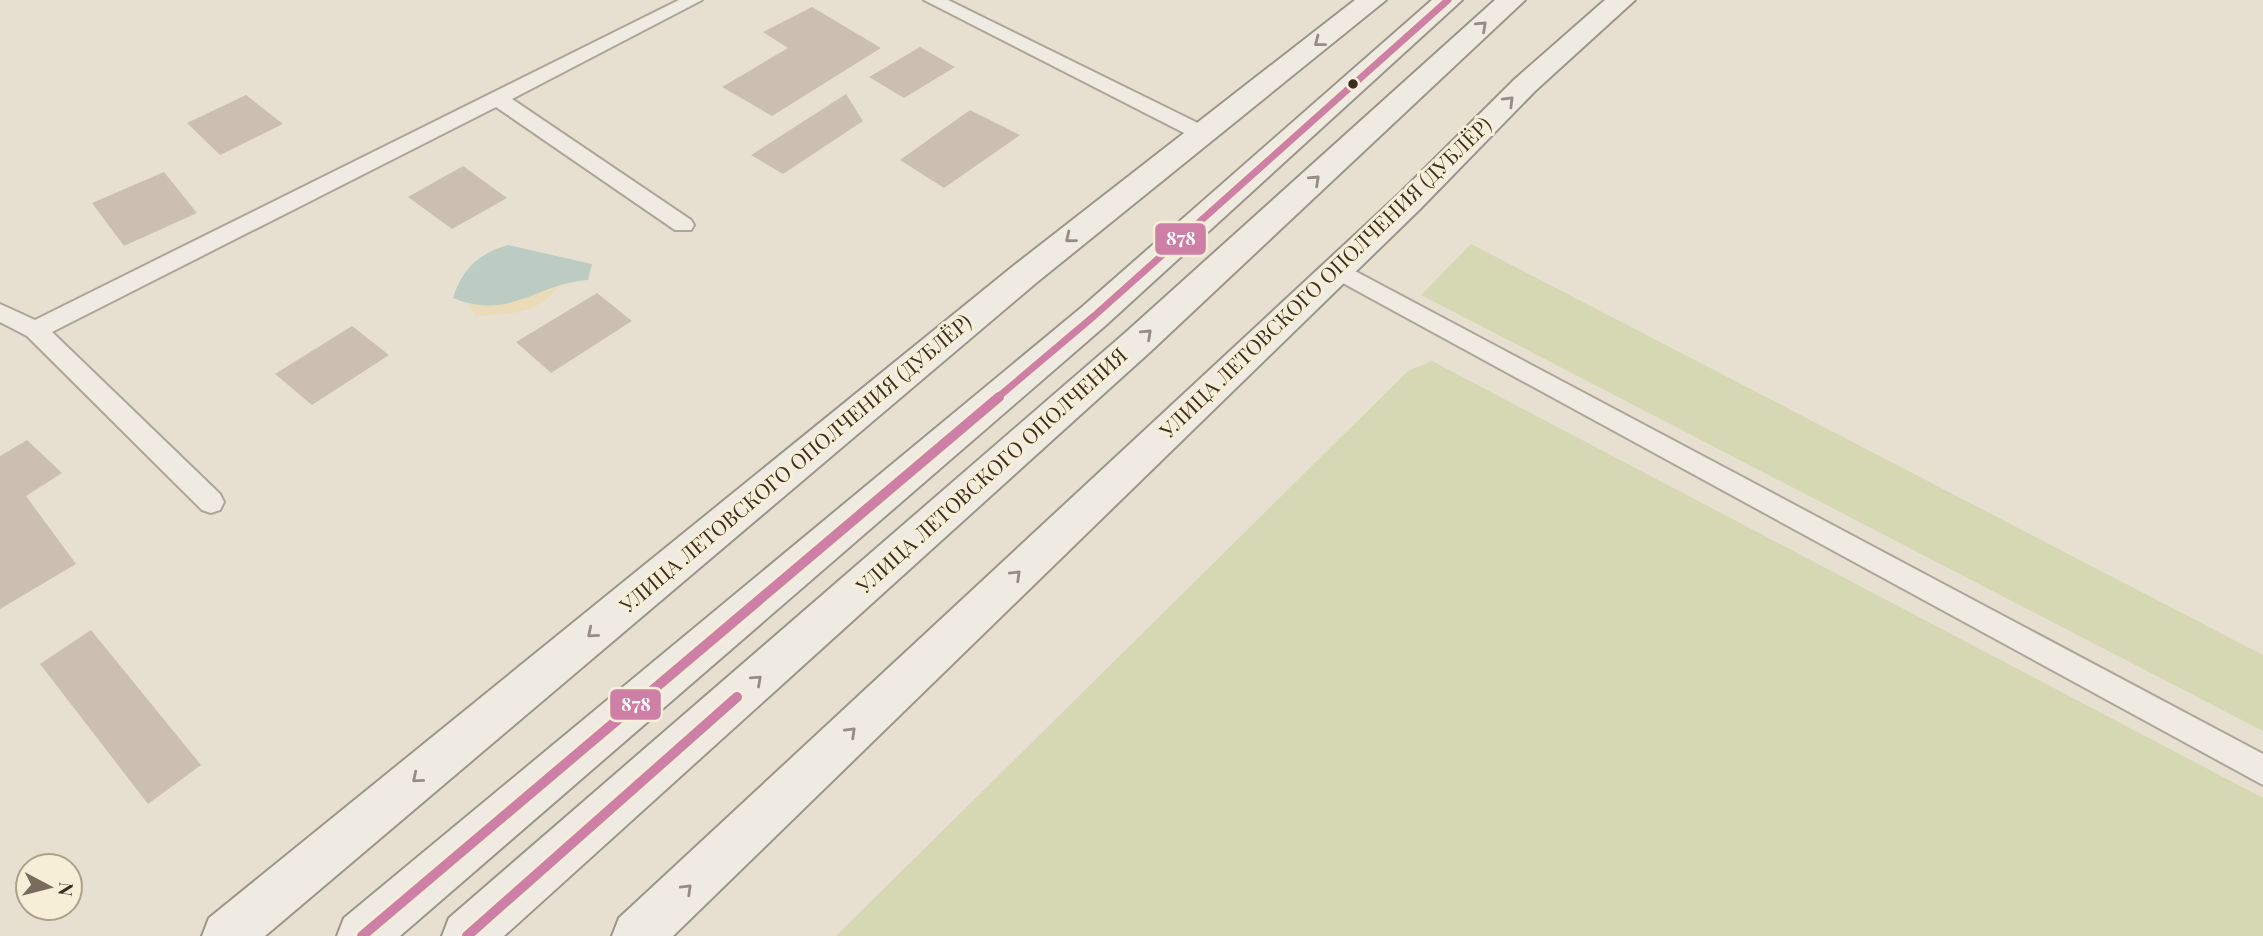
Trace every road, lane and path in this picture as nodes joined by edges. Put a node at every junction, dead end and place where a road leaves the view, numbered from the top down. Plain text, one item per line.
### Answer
1 (693, 0) edge
2 (933, 0) edge
3 (1372, 0) edge
4 (1448, 0) edge
5 (1511, 0) edge
6 (1621, 0) edge
7 (498, 99) junction
8 (1203, 134) junction
9 (683, 225) dead end
10 (1338, 270) junction
11 (0, 312) edge
12 (35, 330) junction
13 (211, 502) dead end
14 (2263, 770) edge
15 (227, 936) edge
16 (362, 936) edge
17 (467, 936) edge
18 (637, 936) edge

1 - 7 lane
2 - 8 lane
3 -> 8 street, УЛИЦА ЛЕТОВСКОГО ОПОЛЧЕНИЯ (ДУБЛЁР)
4 - 16 street
17 -> 5 street, УЛИЦА ЛЕТОВСКОГО ОПОЛЧЕНИЯ
10 -> 6 street, УЛИЦА ЛЕТОВСКОГО ОПОЛЧЕНИЯ (ДУБЛЁР)
7 - 9 lane
7 - 12 lane
8 -> 15 street, УЛИЦА ЛЕТОВСКОГО ОПОЛЧЕНИЯ (ДУБЛЁР)
10 - 14 lane
18 -> 10 street, УЛИЦА ЛЕТОВСКОГО ОПОЛЧЕНИЯ (ДУБЛЁР)
11 - 12 lane
12 - 13 lane

